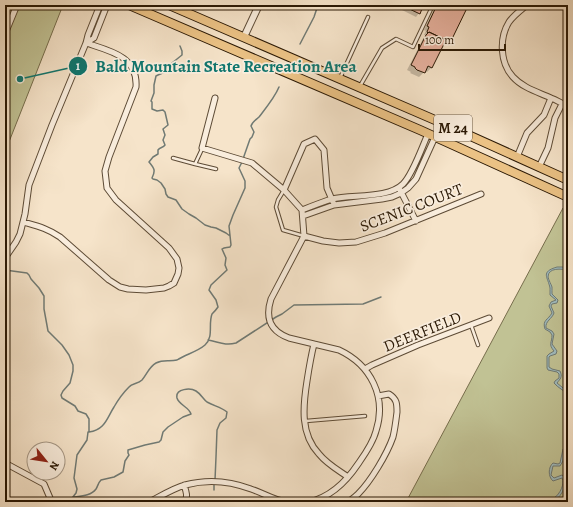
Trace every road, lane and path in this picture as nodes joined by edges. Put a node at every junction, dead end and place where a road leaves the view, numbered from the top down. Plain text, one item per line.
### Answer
1 (17, 5) edge
2 (100, 5) edge
3 (107, 5) edge
4 (129, 5) edge
5 (169, 5) edge
6 (259, 5) edge
7 (433, 5) edge
8 (527, 5) edge
9 (368, 17) dead end
10 (5, 34) edge
11 (244, 37) junction
12 (86, 43) junction
13 (340, 79) junction
14 (359, 87) junction
15 (215, 98) dead end
16 (551, 98) junction
17 (565, 105) edge
18 (432, 136) junction
19 (478, 139) junction
20 (202, 148) junction
21 (466, 151) junction
22 (517, 157) junction
23 (173, 158) dead end
24 (195, 164) junction
25 (542, 168) junction
26 (216, 169) dead end
27 (568, 180) edge
28 (533, 181) junction
29 (398, 188) junction
30 (284, 190) junction
31 (401, 193) junction
32 (481, 194) dead end
33 (568, 197) edge
34 (333, 202) junction
35 (303, 213) junction
36 (416, 221) junction
37 (23, 222) junction
38 (304, 236) junction
39 (5, 258) edge
40 (489, 318) dead end
41 (471, 325) junction
42 (314, 344) junction
43 (478, 345) dead end
44 (365, 369) junction
45 (378, 396) junction
46 (365, 416) dead end
47 (304, 421) junction
48 (5, 463) edge
49 (348, 477) junction
50 (184, 485) junction
51 (53, 502) edge
52 (149, 502) edge
53 (185, 502) edge
54 (279, 502) edge
55 (286, 502) edge
56 (310, 502) edge
57 (348, 502) edge

1 - 10 street
2 - 12 street
3 - 12 street
4 - 18 main road, M 24
5 - 11 main road, M 24
6 - 11 street
7 - 14 lane
8 - 16 street
9 - 13 lane
11 - 13 main road, M 24
12 - 37 street
12 - 37 street
13 - 14 main road, M 24
14 - 19 main road, M 24
15 - 20 street
16 - 17 street
16 - 22 street
17 - 25 street
18 - 21 main road, M 24
18 - 29 street
18 - 31 street
19 - 21 main road
19 - 22 main road, M 24
20 - 24 lane
20 - 30 street
21 - 28 main road, M 24
22 - 25 main road, M 24
23 - 24 lane
24 - 26 lane
25 - 27 main road, M 24
25 - 28 main road
28 - 33 main road, M 24
29 - 31 street
29 - 34 street
30 - 34 street
30 - 35 street
30 - 38 lane
31 - 34 street
31 - 36 street
32 - 36 street, SCENIC COURT
34 - 35 street
35 - 38 street
36 - 38 street, SCENIC COURT
37 - 39 street
38 - 42 street
40 - 41 street, DEERFIELD
41 - 43 lane
41 - 44 street, DEERFIELD
42 - 44 street
42 - 47 street
44 - 45 street
45 - 49 street
45 - 57 street
46 - 47 lane
47 - 49 street
48 - 51 street
49 - 56 street
50 - 52 street
50 - 53 street
50 - 54 street
54 - 55 street

